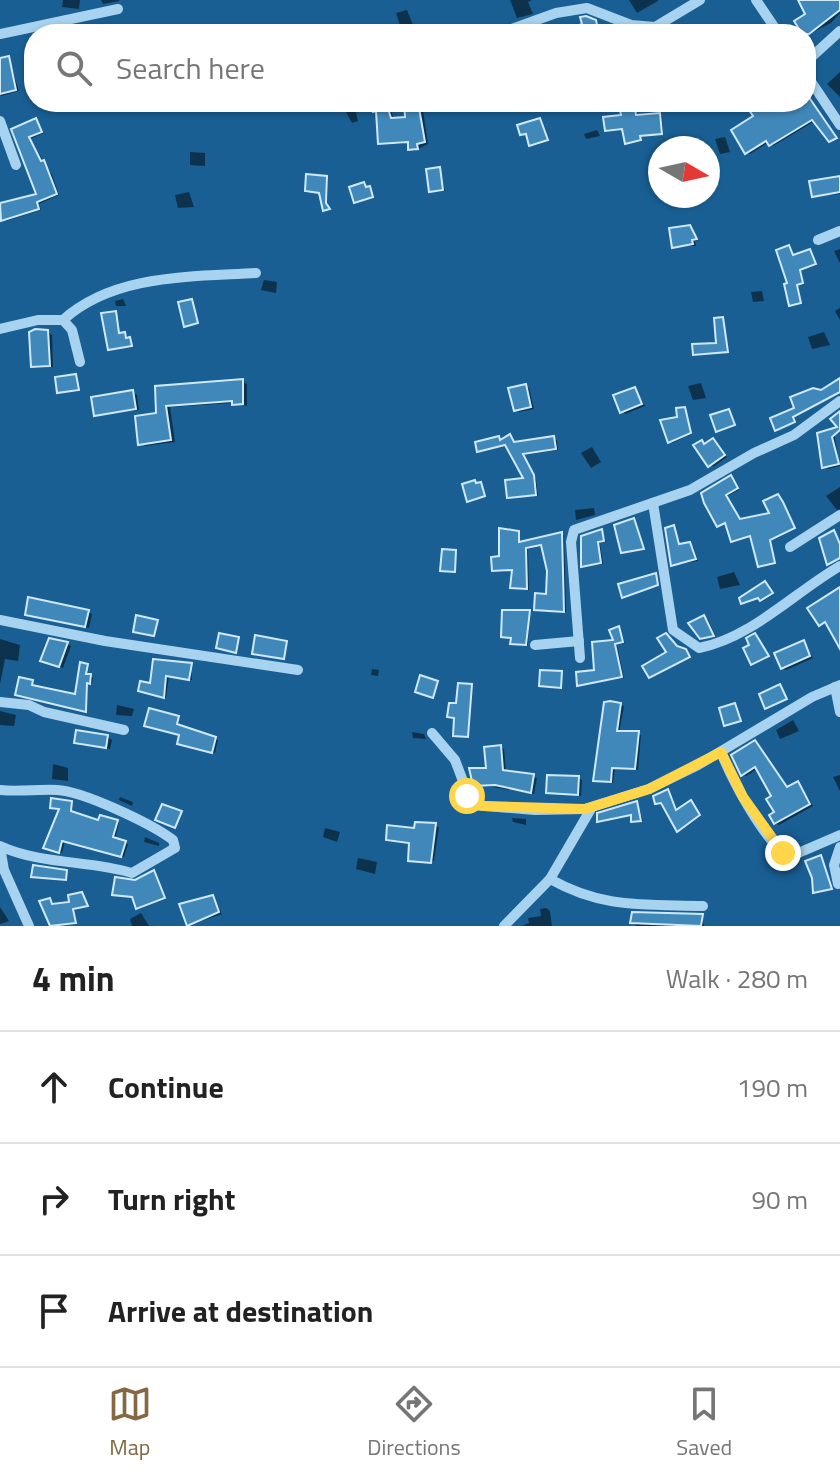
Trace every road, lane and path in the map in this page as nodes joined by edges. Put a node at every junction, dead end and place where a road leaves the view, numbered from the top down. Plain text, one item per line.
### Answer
1 (700, 0) edge
2 (756, 0) edge
3 (118, 9) dead end
4 (47, 24) edge
5 (526, 24) edge
6 (628, 24) edge
7 (660, 24) edge
8 (772, 24) edge
9 (24, 29) edge
10 (840, 31) edge
11 (0, 34) edge
12 (816, 53) edge
13 (816, 89) edge
14 (0, 121) edge
15 (840, 125) edge
16 (16, 165) dead end
17 (840, 231) edge
18 (818, 240) dead end
19 (256, 273) dead end
20 (63, 320) junction
21 (0, 329) edge
22 (80, 362) dead end
23 (840, 401) edge
24 (653, 503) junction
25 (840, 515) edge
26 (790, 547) dead end
27 (840, 566) edge
28 (0, 620) edge
29 (579, 641) junction
30 (535, 645) dead end
31 (580, 658) dead end
32 (298, 670) dead end
33 (838, 686) edge
34 (0, 702) edge
35 (840, 712) edge
36 (124, 730) dead end
37 (432, 733) dead end
38 (721, 752) junction
39 (0, 790) edge
40 (592, 807) junction
41 (840, 835) edge
42 (0, 846) edge
43 (840, 847) edge
44 (550, 879) junction
45 (838, 884) dead end
46 (703, 906) dead end
47 (508, 924) edge
48 (29, 926) edge

1 - 7 street
2 - 8 street
3 - 4 street
5 - 6 street
9 - 11 street
10 - 12 street
13 - 15 street
14 - 16 street
17 - 18 street
19 - 20 street
20 - 21 street
20 - 22 street
23 - 24 street
24 - 27 street
24 - 29 street
25 - 26 street
28 - 32 street
29 - 30 street
29 - 31 street
33 - 35 street
33 - 38 street
34 - 36 street
37 - 40 street
38 - 40 street
38 - 41 street
39 - 42 street
40 - 44 street
42 - 48 street
43 - 45 street
44 - 46 street
44 - 47 street

